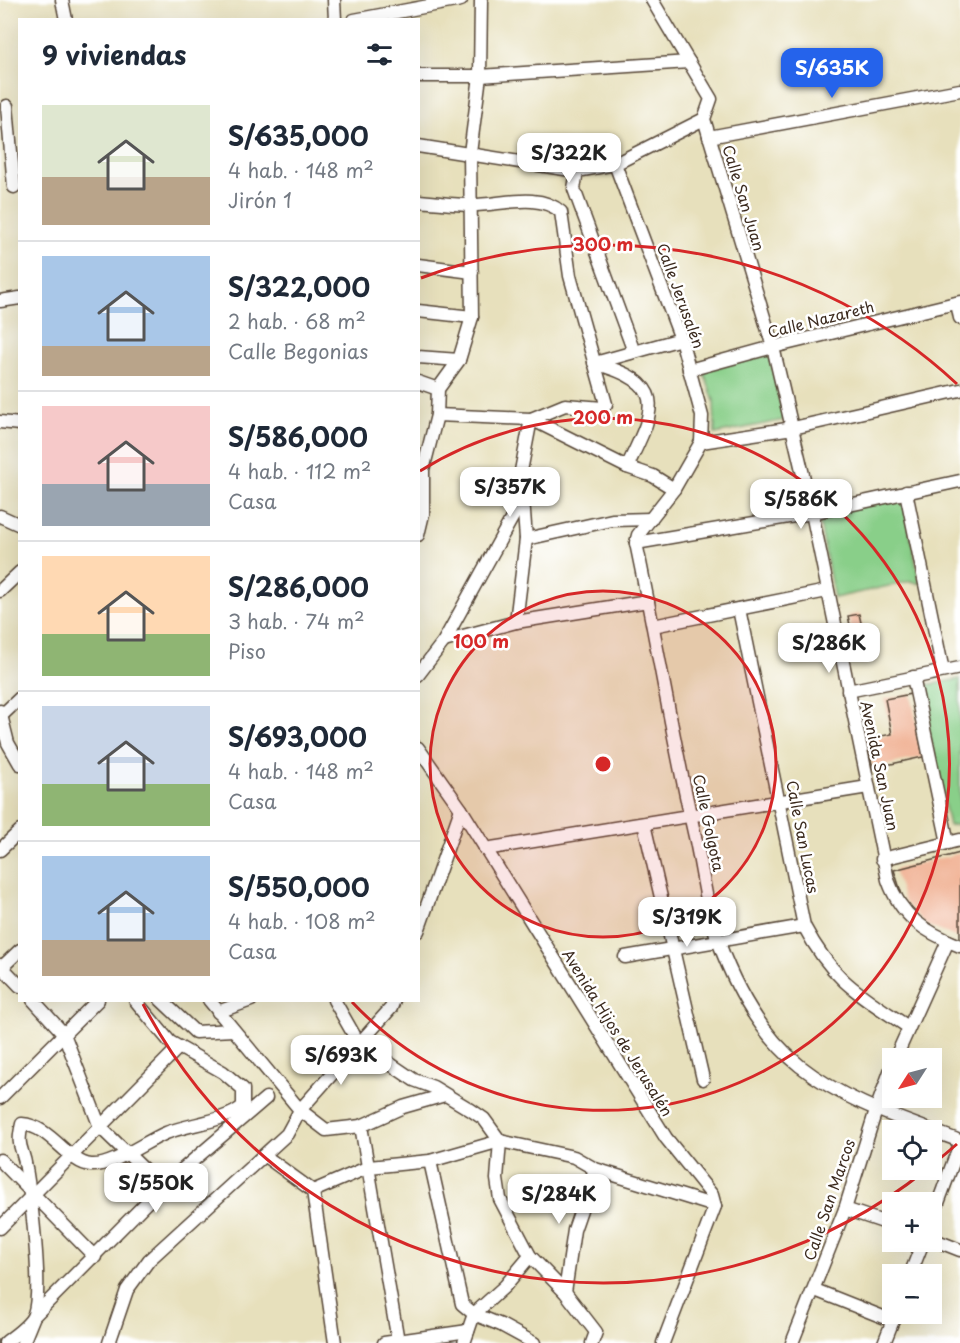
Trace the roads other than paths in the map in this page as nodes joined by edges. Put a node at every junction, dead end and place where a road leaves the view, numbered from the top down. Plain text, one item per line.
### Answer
1 (62, 0) edge
2 (334, 0) edge
3 (461, 0) edge
4 (481, 0) edge
5 (652, 0) edge
6 (66, 18) edge
7 (335, 18) edge
8 (365, 18) edge
9 (689, 62) junction
10 (420, 76) edge
11 (480, 76) junction
12 (960, 90) edge
13 (9, 106) edge
14 (704, 119) junction
15 (709, 137) junction
16 (420, 146) edge
17 (470, 153) junction
18 (615, 164) junction
19 (577, 171) junction
20 (14, 188) dead end
21 (420, 201) edge
22 (470, 205) junction
23 (420, 265) edge
24 (472, 272) junction
25 (18, 298) edge
26 (0, 301) edge
27 (959, 303) edge
28 (420, 311) edge
29 (472, 316) junction
30 (960, 318) edge
31 (681, 339) junction
32 (773, 347) junction
33 (634, 352) junction
34 (420, 357) edge
35 (459, 360) junction
36 (594, 363) junction
37 (689, 370) junction
38 (420, 383) edge
39 (438, 389) junction
40 (960, 390) edge
41 (437, 415) junction
42 (531, 419) junction
43 (0, 422) edge
44 (18, 424) edge
45 (793, 428) junction
46 (701, 442) junction
47 (627, 467) junction
48 (960, 481) edge
49 (674, 489) junction
50 (906, 492) junction
51 (524, 497) junction
52 (812, 513) junction
53 (421, 515) edge
54 (0, 516) edge
55 (651, 519) junction
56 (18, 524) edge
57 (526, 539) junction
58 (636, 543) junction
59 (18, 574) edge
60 (0, 591) edge
61 (827, 591) junction
62 (648, 600) junction
63 (739, 609) junction
64 (516, 622) junction
65 (653, 626) junction
66 (444, 641) junction
67 (960, 668) edge
68 (943, 671) junction
69 (420, 672) edge
70 (913, 677) junction
71 (848, 691) junction
72 (18, 700) edge
73 (1, 714) edge
74 (420, 751) edge
75 (18, 760) edge
76 (868, 787) junction
77 (780, 800) junction
78 (461, 809) junction
79 (690, 817) junction
80 (644, 824) junction
81 (18, 833) edge
82 (954, 842) edge
83 (485, 849) junction
84 (0, 850) edge
85 (882, 859) junction
86 (420, 925) edge
87 (804, 926) junction
88 (718, 941) junction
89 (954, 943) edge
90 (672, 949) junction
91 (18, 952) edge
92 (625, 957) dead end
93 (1, 967) edge
94 (18, 984) edge
95 (35, 1002) edge
96 (96, 1002) edge
97 (137, 1002) edge
98 (163, 1002) edge
99 (210, 1002) edge
100 (246, 1002) edge
101 (335, 1002) edge
102 (393, 1002) edge
103 (218, 1012) junction
104 (908, 1027) junction
105 (233, 1030) junction
106 (64, 1034) junction
107 (358, 1042) junction
108 (179, 1047) junction
109 (900, 1048) edge
110 (703, 1079) dead end
111 (882, 1094) edge
112 (445, 1095) junction
113 (0, 1098) edge
114 (266, 1098) dead end
115 (300, 1110) junction
116 (876, 1110) junction
117 (361, 1126) junction
118 (100, 1127) junction
119 (500, 1141) junction
120 (960, 1142) edge
121 (126, 1153) junction
122 (72, 1155) junction
123 (265, 1156) junction
124 (0, 1160) edge
125 (430, 1161) junction
126 (369, 1167) junction
127 (595, 1169) junction
128 (162, 1187) junction
129 (313, 1191) junction
130 (942, 1192) edge
131 (31, 1194) junction
132 (715, 1206) junction
133 (844, 1209) junction
134 (882, 1222) edge
135 (0, 1228) edge
136 (942, 1243) edge
137 (960, 1250) edge
138 (95, 1257) junction
139 (530, 1257) junction
140 (814, 1290) junction
141 (565, 1292) junction
142 (882, 1313) edge
143 (474, 1314) junction
144 (34, 1316) junction
145 (891, 1324) edge
146 (466, 1337) edge
147 (407, 1341) edge
148 (5, 1343) edge
149 (23, 1343) edge
150 (109, 1343) edge
151 (335, 1343) edge
152 (384, 1343) edge
153 (534, 1343) edge
154 (592, 1343) edge
155 (663, 1343) edge
156 (792, 1343) edge
157 (884, 1343) edge

1 - 6 street
2 - 7 street
3 - 8 street
4 - 11 street
5 - 9 street
9 - 11 street
9 - 14 street, Calle San Juan
10 - 11 street
11 - 17 street
12 - 15 street
13 - 20 street
14 - 15 street, Calle San Juan
14 - 18 street
15 - 32 street, Calle San Juan
16 - 17 street
17 - 19 street
17 - 22 street
18 - 19 street
18 - 31 street, Calle Jerusalén
19 - 33 street
21 - 22 street
22 - 24 street
22 - 36 street
23 - 24 street
24 - 29 street
25 - 26 street
27 - 30 street
27 - 32 street, Calle Nazareth
28 - 29 street
29 - 35 street
31 - 33 street
31 - 37 street, Calle Jerusalén
32 - 37 street, Calle Nazareth
32 - 45 street, Avenida San Juan
33 - 36 street
34 - 35 street
35 - 39 street
36 - 42 street
36 - 47 street
37 - 46 street, Calle Jerusalén
38 - 39 street
39 - 41 street
40 - 45 street
41 - 42 street
41 - 53 street
42 - 47 street
42 - 51 street
43 - 44 street
45 - 46 street
45 - 52 street, Avenida San Juan
46 - 49 street
47 - 49 street
48 - 50 street
49 - 55 street
50 - 52 street
50 - 68 street
51 - 57 street
51 - 66 street
52 - 58 street
52 - 61 street, Avenida San Juan
54 - 56 street
55 - 57 street
55 - 58 street
57 - 64 street
58 - 62 street, Calle Golgota
59 - 60 street
61 - 63 street
61 - 71 street, Avenida San Juan
62 - 64 street
62 - 65 street, Calle Golgota
63 - 65 street
63 - 77 street, Calle San Lucas
64 - 66 street
65 - 79 street, Calle Golgota
66 - 69 street
67 - 68 street
68 - 70 street
70 - 71 street
70 - 82 street
71 - 76 street, Avenida San Juan
72 - 73 street
73 - 75 street
74 - 78 street, Avenida Hijos de Jerusalén
76 - 77 street
76 - 85 street, Avenida San Juan
77 - 79 street
77 - 87 street, Calle San Lucas
78 - 83 street, Avenida Hijos de Jerusalén
78 - 86 street
79 - 80 street
79 - 88 street, Calle Golgota
80 - 83 street
80 - 90 street
81 - 84 street
82 - 85 street
83 - 132 street, Avenida Hijos de Jerusalén
85 - 89 street, Avenida San Juan
87 - 88 street
87 - 104 street, Calle San Lucas
88 - 90 street
88 - 116 street, Calle Golgota
89 - 104 street
90 - 92 street
90 - 110 street
91 - 93 street
93 - 94 street
95 - 106 street
96 - 106 street
97 - 108 street
98 - 105 street
99 - 103 street
100 - 103 street
101 - 107 street
102 - 107 street
103 - 105 street
104 - 109 street
105 - 115 street
106 - 113 street
106 - 118 street
107 - 112 street
107 - 115 street
108 - 118 street
108 - 121 street
111 - 116 street, Calle San Marcos
112 - 117 street
112 - 119 street
114 - 128 street
115 - 117 street
115 - 123 street
116 - 120 street, Calle Golgota
116 - 133 street, Calle San Marcos
117 - 126 street
118 - 121 street
118 - 122 street
119 - 125 street
119 - 127 street
119 - 139 street
120 - 130 street
121 - 122 street
121 - 128 street
122 - 131 street
122 - 131 street
123 - 129 street
123 - 150 street
124 - 131 street
125 - 126 street
125 - 143 street
126 - 129 street
126 - 147 street
127 - 132 street
127 - 141 street
128 - 138 street
129 - 151 street
131 - 135 street
131 - 138 street
131 - 144 street
132 - 155 street
133 - 134 street
133 - 140 street, Calle San Marcos
136 - 137 street
138 - 144 street
139 - 141 street
139 - 143 street
140 - 142 street
140 - 156 street, Calle San Marcos
141 - 154 street
143 - 146 street
143 - 153 street
144 - 148 street
144 - 149 street
145 - 157 street
146 - 147 street
147 - 152 street

